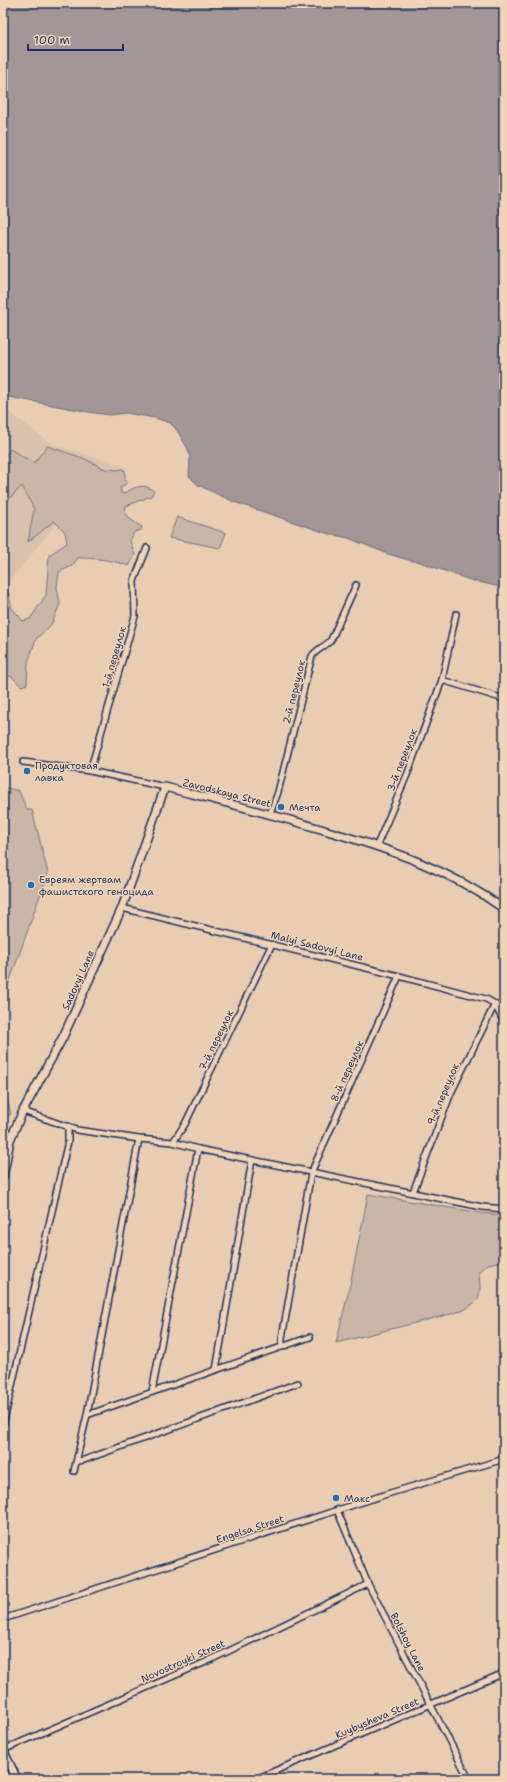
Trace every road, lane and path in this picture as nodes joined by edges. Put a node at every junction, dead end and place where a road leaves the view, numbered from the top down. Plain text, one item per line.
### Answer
1 (147, 548) dead end
2 (356, 586) dead end
3 (456, 614) dead end
4 (442, 680) junction
5 (504, 699) edge
6 (23, 762) dead end
7 (90, 771) junction
8 (165, 787) junction
9 (270, 814) junction
10 (377, 845) junction
11 (504, 896) edge
12 (122, 908) junction
13 (502, 908) edge
14 (272, 944) junction
15 (399, 976) junction
16 (495, 1004) junction
17 (504, 1012) edge
18 (504, 1022) edge
19 (23, 1111) junction
20 (68, 1126) junction
21 (139, 1139) junction
22 (173, 1142) junction
23 (198, 1149) junction
24 (252, 1160) junction
25 (311, 1173) junction
26 (3, 1177) edge
27 (414, 1192) junction
28 (504, 1209) edge
29 (310, 1337) dead end
30 (282, 1346) junction
31 (216, 1370) junction
32 (298, 1382) dead end
33 (152, 1392) junction
34 (87, 1415) junction
35 (3, 1425) edge
36 (504, 1459) edge
37 (77, 1460) junction
38 (74, 1471) dead end
39 (336, 1510) junction
40 (368, 1584) junction
41 (3, 1620) edge
42 (504, 1673) edge
43 (430, 1705) junction
44 (3, 1750) edge
45 (17, 1779) edge
46 (256, 1779) edge
47 (469, 1779) edge

1 - 7 street, 1-й переулок
2 - 9 street, 2-й переулок
3 - 4 street, 3-й переулок
4 - 5 street
4 - 10 street, 3-й переулок
6 - 7 street, Zavodskaya Street
7 - 8 street, Zavodskaya Street
8 - 9 street, Zavodskaya Street
8 - 12 street, Sadovyi Lane
9 - 10 street, Zavodskaya Street
10 - 13 street, Zavodskaya Street
11 - 13 street
12 - 14 street, Malyi Sadovyi Lane
12 - 19 street, Sadovyi Lane
14 - 15 street, Malyi Sadovyi Lane
14 - 22 street, 7-й переулок
15 - 16 street, Malyi Sadovyi Lane
15 - 25 street, 8-й переулок
16 - 17 street, Malyi Sadovyi Lane
16 - 18 street
16 - 27 street, 9-й переулок
19 - 20 street
19 - 26 street, Sadovyi Lane
20 - 21 street
20 - 35 street
21 - 22 street
21 - 34 street
22 - 23 street
23 - 24 street
23 - 33 street
24 - 25 street
24 - 31 street
25 - 27 street
25 - 30 street, 8-й переулок
27 - 28 street
29 - 30 street
30 - 31 street
31 - 33 street
32 - 37 street
33 - 34 street
34 - 37 street
36 - 39 street, Engelsa Street
37 - 38 street
39 - 40 street, Bolshoy Lane
39 - 41 street, Engelsa Street
40 - 43 street, Bolshoy Lane
40 - 44 street, Novostroyki Street
42 - 43 street, Kuybysheva Street
43 - 46 street, Kuybysheva Street
43 - 47 street, Bolshoy Lane
44 - 45 street

